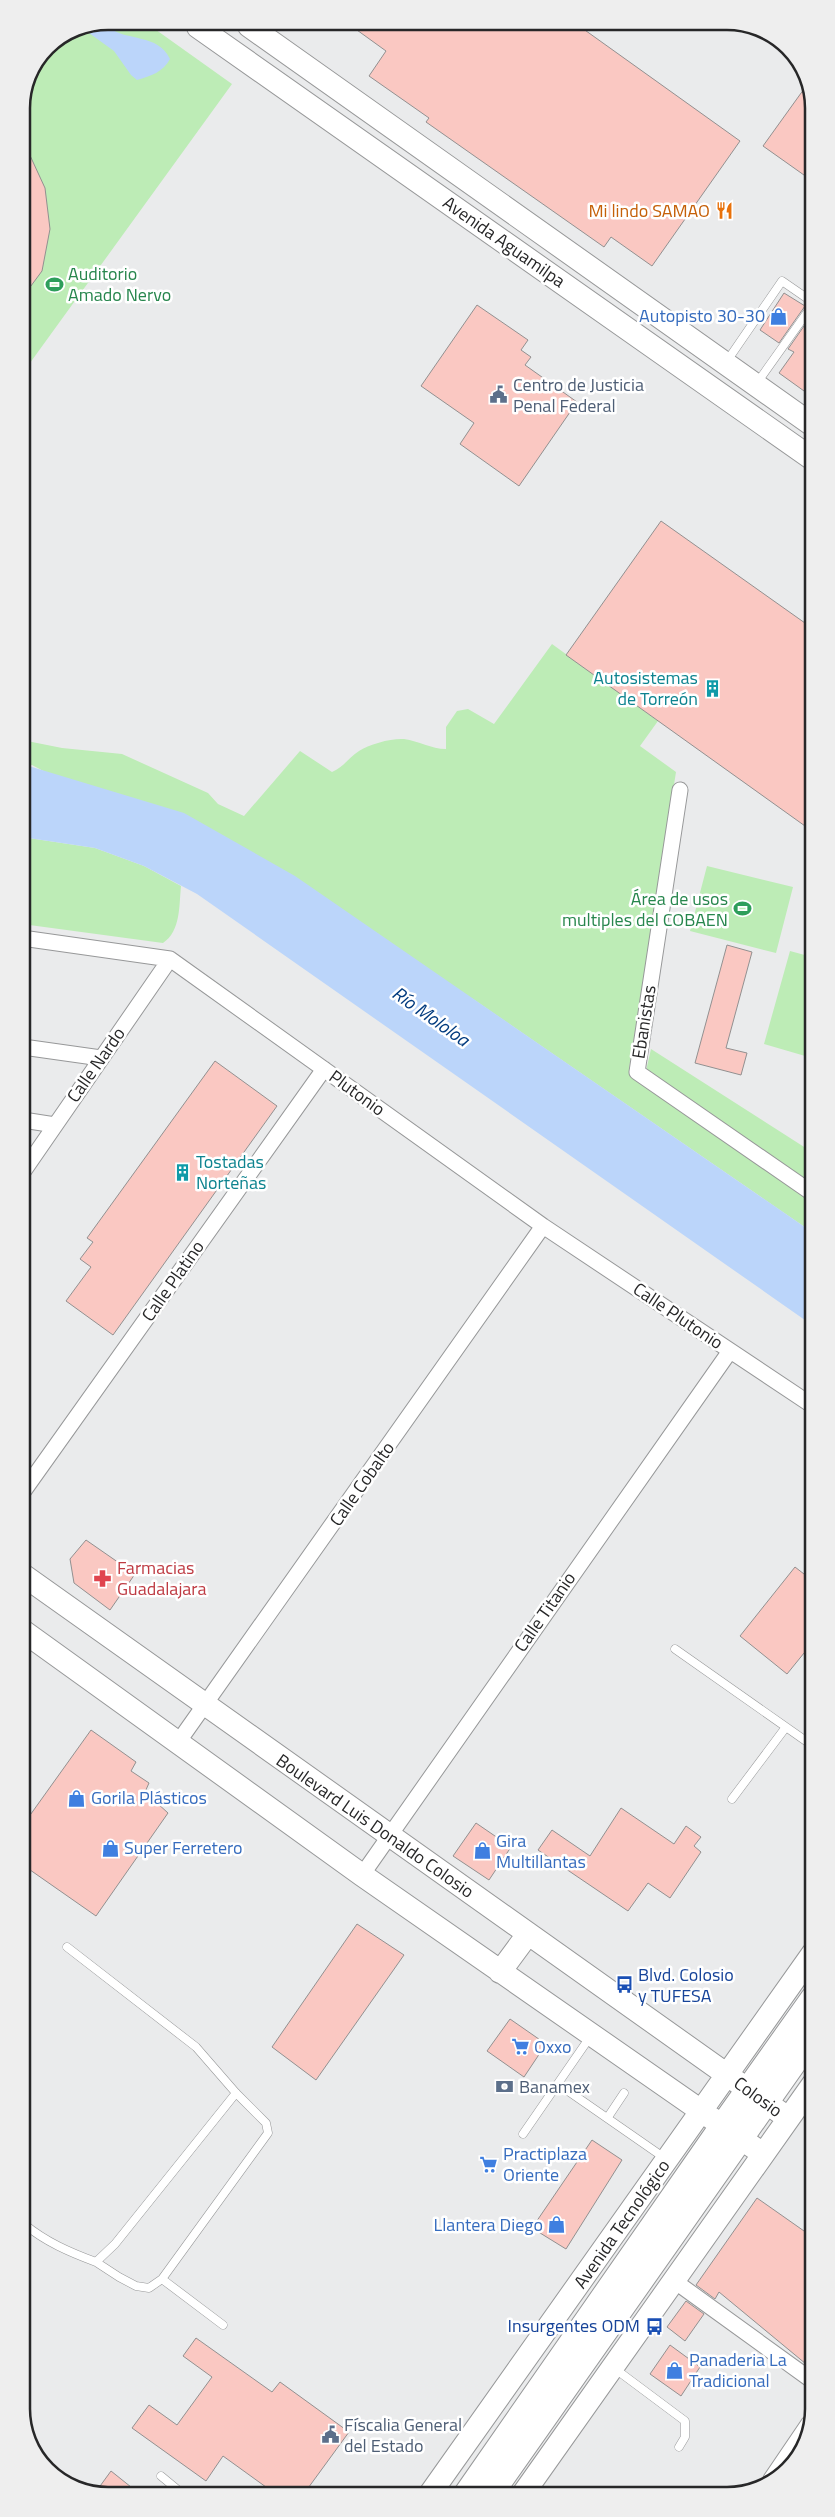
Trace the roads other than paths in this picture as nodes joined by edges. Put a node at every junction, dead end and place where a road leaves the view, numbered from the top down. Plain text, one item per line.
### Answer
1 (204, 30) edge
2 (255, 30) edge
3 (805, 297) edge
4 (805, 316) edge
5 (726, 363) junction
6 (756, 385) junction
7 (805, 420) edge
8 (805, 454) edge
9 (680, 790) dead end
10 (30, 939) edge
11 (170, 959) junction
12 (30, 1048) edge
13 (101, 1058) junction
14 (324, 1069) junction
15 (30, 1121) edge
16 (55, 1125) junction
17 (30, 1162) edge
18 (805, 1188) edge
19 (543, 1226) junction
20 (730, 1351) junction
21 (805, 1401) edge
22 (30, 1482) edge
23 (30, 1581) edge
24 (30, 1636) edge
25 (676, 1649) dead end
26 (206, 1705) junction
27 (786, 1727) junction
28 (805, 1740) edge
29 (178, 1741) junction
30 (732, 1799) dead end
31 (388, 1836) junction
32 (362, 1875) junction
33 (528, 1934) junction
34 (67, 1947) dead end
35 (805, 1964) edge
36 (500, 1972) junction
37 (805, 2012) edge
38 (591, 2035) junction
39 (805, 2044) edge
40 (728, 2075) junction
41 (558, 2084) junction
42 (624, 2093) dead end
43 (236, 2094) junction
44 (805, 2095) edge
45 (756, 2096) junction
46 (701, 2113) junction
47 (608, 2117) junction
48 (788, 2118) junction
49 (731, 2132) junction
50 (523, 2134) dead end
51 (763, 2154) junction
52 (668, 2160) junction
53 (30, 2229) edge
54 (96, 2262) junction
55 (162, 2279) junction
56 (673, 2280) junction
57 (223, 2325) dead end
58 (612, 2367) junction
59 (805, 2375) edge
60 (800, 2436) edge
61 (680, 2447) dead end
62 (780, 2466) edge
63 (161, 2476) dead end
64 (174, 2487) edge
65 (442, 2487) edge
66 (471, 2487) edge
67 (496, 2487) edge
68 (529, 2487) edge

1 - 8 main road, Avenida Aguamilpa
2 - 5 main road, Avenida Aguamilpa
3 - 5 lane
4 - 6 lane
5 - 6 main road, Avenida Aguamilpa
6 - 7 main road, Avenida Aguamilpa
9 - 18 street, Ebanistas
10 - 11 street
11 - 13 street, Calle Nardo
11 - 14 street, Plutonio
12 - 13 street
13 - 16 street, Calle Nardo
14 - 19 street, Plutonio
14 - 22 street, Calle Platino
15 - 16 street
16 - 17 street, Calle Nardo
19 - 20 street, Calle Plutonio
19 - 26 street, Calle Cobalto
20 - 21 street, Calle Plutonio
20 - 31 street, Calle Titanio
23 - 26 main road, Boulevard Luis Donaldo Colosio
24 - 29 main road
25 - 27 lane
26 - 29 street, Calle Cobalto
26 - 31 main road, Boulevard Luis Donaldo Colosio
27 - 28 lane
27 - 30 lane
29 - 32 main road
31 - 32 street, Calle Titanio
31 - 33 main road, Boulevard Luis Donaldo Colosio
32 - 36 main road
33 - 36 main road
33 - 40 main road, Boulevard Luis Donaldo Colosio
34 - 43 lane
35 - 40 main road, Avenida Tecnológico
36 - 38 main road
37 - 45 highway, Avenida Tecnológico
38 - 41 lane
38 - 46 main road
39 - 45 highway, Avenida Tecnológico
40 - 45 main road, Colosio
40 - 46 main road, Avenida Tecnológico
41 - 47 lane
41 - 50 lane
42 - 47 lane
43 - 54 lane
43 - 55 lane
44 - 48 main road
45 - 48 main road, Colosio
45 - 49 highway, Avenida Tecnológico
46 - 49 main road
46 - 52 main road, Avenida Tecnológico
47 - 52 lane
48 - 51 main road
49 - 51 main road
49 - 66 highway, Avenida Tecnológico
49 - 67 highway, Avenida Tecnológico
51 - 56 main road
52 - 65 main road, Avenida Tecnológico
53 - 54 lane
54 - 55 lane
55 - 57 lane
56 - 58 main road
56 - 59 street
58 - 61 lane
58 - 68 main road
60 - 62 street
63 - 64 lane

